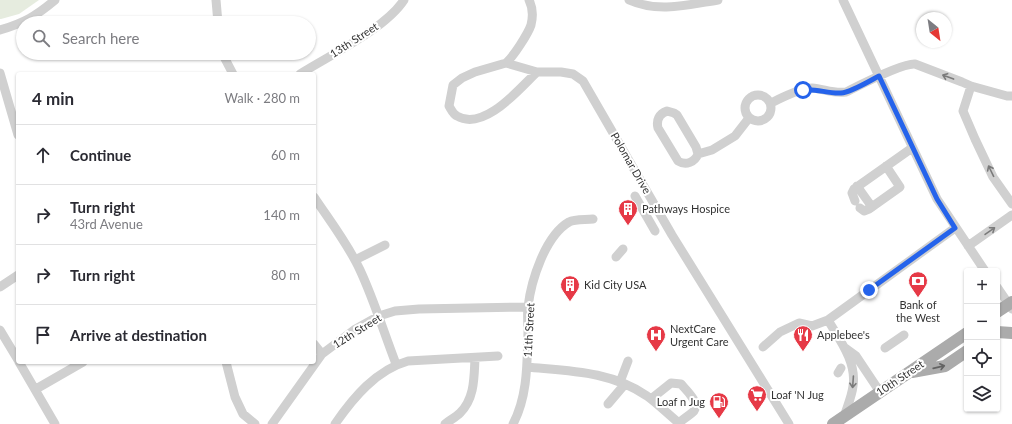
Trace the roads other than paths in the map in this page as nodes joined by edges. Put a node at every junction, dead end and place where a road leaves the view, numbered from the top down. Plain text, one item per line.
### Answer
1 (55, 0) edge
2 (216, 0) edge
3 (404, 0) edge
4 (529, 0) edge
5 (629, 0) edge
6 (718, 0) edge
7 (843, 0) edge
8 (35, 16) edge
9 (217, 16) edge
10 (16, 26) edge
11 (0, 30) edge
12 (226, 60) edge
13 (506, 63) junction
14 (232, 72) edge
15 (303, 72) edge
16 (537, 72) junction
17 (0, 73) edge
18 (879, 76) junction
19 (970, 86) junction
20 (1012, 96) edge
21 (771, 103) junction
22 (749, 118) junction
23 (16, 127) edge
24 (912, 148) junction
25 (698, 154) junction
26 (886, 166) junction
27 (857, 186) junction
28 (634, 196) dead end
29 (316, 200) edge
30 (1012, 204) edge
31 (872, 207) junction
32 (1012, 215) edge
33 (593, 219) dead end
34 (955, 228) junction
35 (655, 231) dead end
36 (385, 245) dead end
37 (968, 246) junction
38 (623, 249) dead end
39 (616, 257) dead end
40 (355, 260) junction
41 (983, 268) edge
42 (16, 276) edge
43 (0, 287) edge
44 (1000, 292) edge
45 (1011, 305) edge
46 (528, 307) junction
47 (1000, 310) edge
48 (379, 316) junction
49 (828, 320) junction
50 (0, 330) edge
51 (1000, 332) edge
52 (1012, 333) edge
53 (904, 335) dead end
54 (964, 335) edge
55 (316, 346) edge
56 (763, 348) dead end
57 (845, 348) junction
58 (885, 348) dead end
59 (964, 353) edge
60 (322, 354) junction
61 (16, 356) edge
62 (498, 356) dead end
63 (475, 358) junction
64 (628, 361) dead end
65 (316, 362) edge
66 (21, 364) edge
67 (80, 364) edge
68 (227, 364) edge
69 (315, 364) edge
70 (396, 364) junction
71 (527, 367) junction
72 (907, 373) junction
73 (623, 383) junction
74 (36, 389) junction
75 (880, 392) junction
76 (650, 399) junction
77 (608, 404) dead end
78 (844, 417) junction
79 (676, 423) edge
80 (56, 424) edge
81 (255, 424) edge
82 (272, 424) edge
83 (335, 424) edge
84 (445, 424) edge
85 (513, 424) edge
86 (789, 424) edge
87 (833, 424) edge

1 - 8 street
2 - 9 street
3 - 15 street, 13th Street
4 - 13 street
5 - 6 street
7 - 18 street
10 - 11 street
12 - 14 street
13 - 16 street, Polomar Drive
13 - 16 street
16 - 86 street, Polomar Drive
17 - 23 street
19 -> 18 street
18 - 21 street
18 - 24 street
19 - 20 street
30 -> 19 street
21 - 22 street
21 - 22 street
22 - 25 street
24 - 26 street
24 - 34 street
25 - 25 street
26 - 27 street
26 - 31 street
27 - 31 street
27 - 31 street
28 - 35 street
29 - 40 street
37 -> 32 street
33 - 46 street, 11th Street
34 - 37 street
34 - 49 street
36 - 40 street
37 - 41 street
38 - 39 street
40 - 48 street
42 - 43 street
44 - 45 street
45 - 47 main road
46 - 48 street, 12th Street
46 - 71 street, 11th Street
48 - 60 street, 12th Street
48 - 70 street
49 - 56 street
49 - 57 street
50 - 61 street
51 - 52 main road
53 - 58 street
54 - 72 main road, 10th Street
55 - 60 street
57 - 75 street
57 -> 78 street
72 -> 59 main road
60 - 65 street, 12th Street
62 - 63 street
63 - 70 street
63 - 84 street
64 - 73 street
66 - 74 street
67 - 74 street
68 - 81 street
69 - 82 street, 12th Street
70 - 83 street
71 - 73 street
71 - 85 street, 11th Street
72 - 75 main road, 10th Street
73 - 76 street
73 - 77 street
74 - 80 street
75 - 78 main road, 10th Street
76 - 79 street
76 - 79 street
78 - 87 main road, 10th Street

